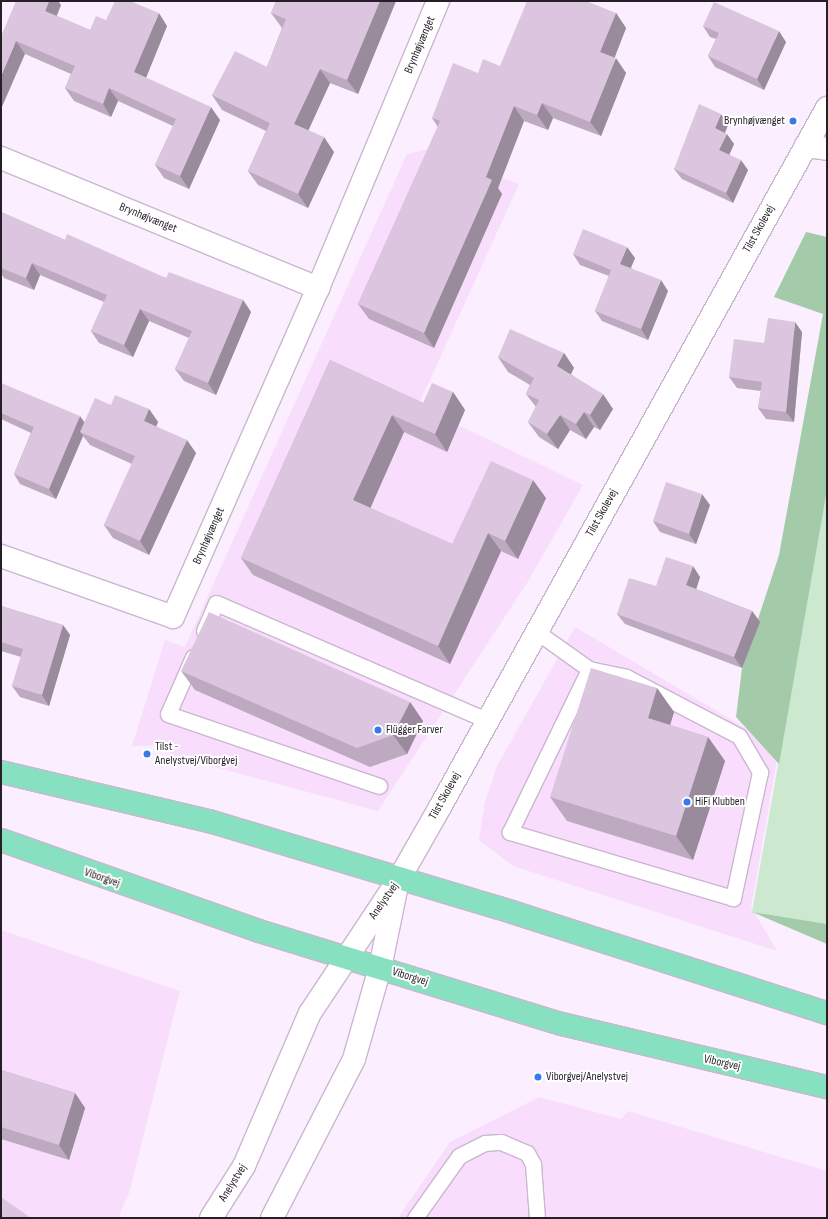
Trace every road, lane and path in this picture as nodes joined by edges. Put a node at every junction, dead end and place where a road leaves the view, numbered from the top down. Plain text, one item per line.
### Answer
1 (438, 1) edge
2 (827, 108) edge
3 (806, 146) junction
4 (827, 149) edge
5 (1, 158) edge
6 (318, 288) junction
7 (1, 556) edge
8 (538, 632) junction
9 (589, 669) junction
10 (487, 720) junction
11 (1, 772) edge
12 (379, 786) dead end
13 (1, 840) edge
14 (398, 879) junction
15 (346, 958) junction
16 (380, 968) junction
17 (827, 1013) edge
18 (827, 1087) edge
19 (211, 1218) edge
20 (272, 1218) edge
21 (415, 1218) edge
22 (537, 1218) edge

1 - 6 street, Brynhøjvænget
2 - 3 street, Tilst Skolevej
3 - 4 street
3 - 8 street, Tilst Skolevej
5 - 6 street, Brynhøjvænget
6 - 7 street, Brynhøjvænget
8 - 9 lane
8 - 10 street, Tilst Skolevej
9 - 9 lane
10 - 12 lane
10 - 14 street, Tilst Skolevej
11 - 14 main road
13 - 15 main road, Viborgvej
14 - 15 street, Anelystvej
14 - 16 street, Anelystvej
14 - 17 main road
15 - 16 main road, Viborgvej
15 - 19 street, Anelystvej
16 - 18 main road, Viborgvej
16 - 20 street, Anelystvej
21 - 22 lane

